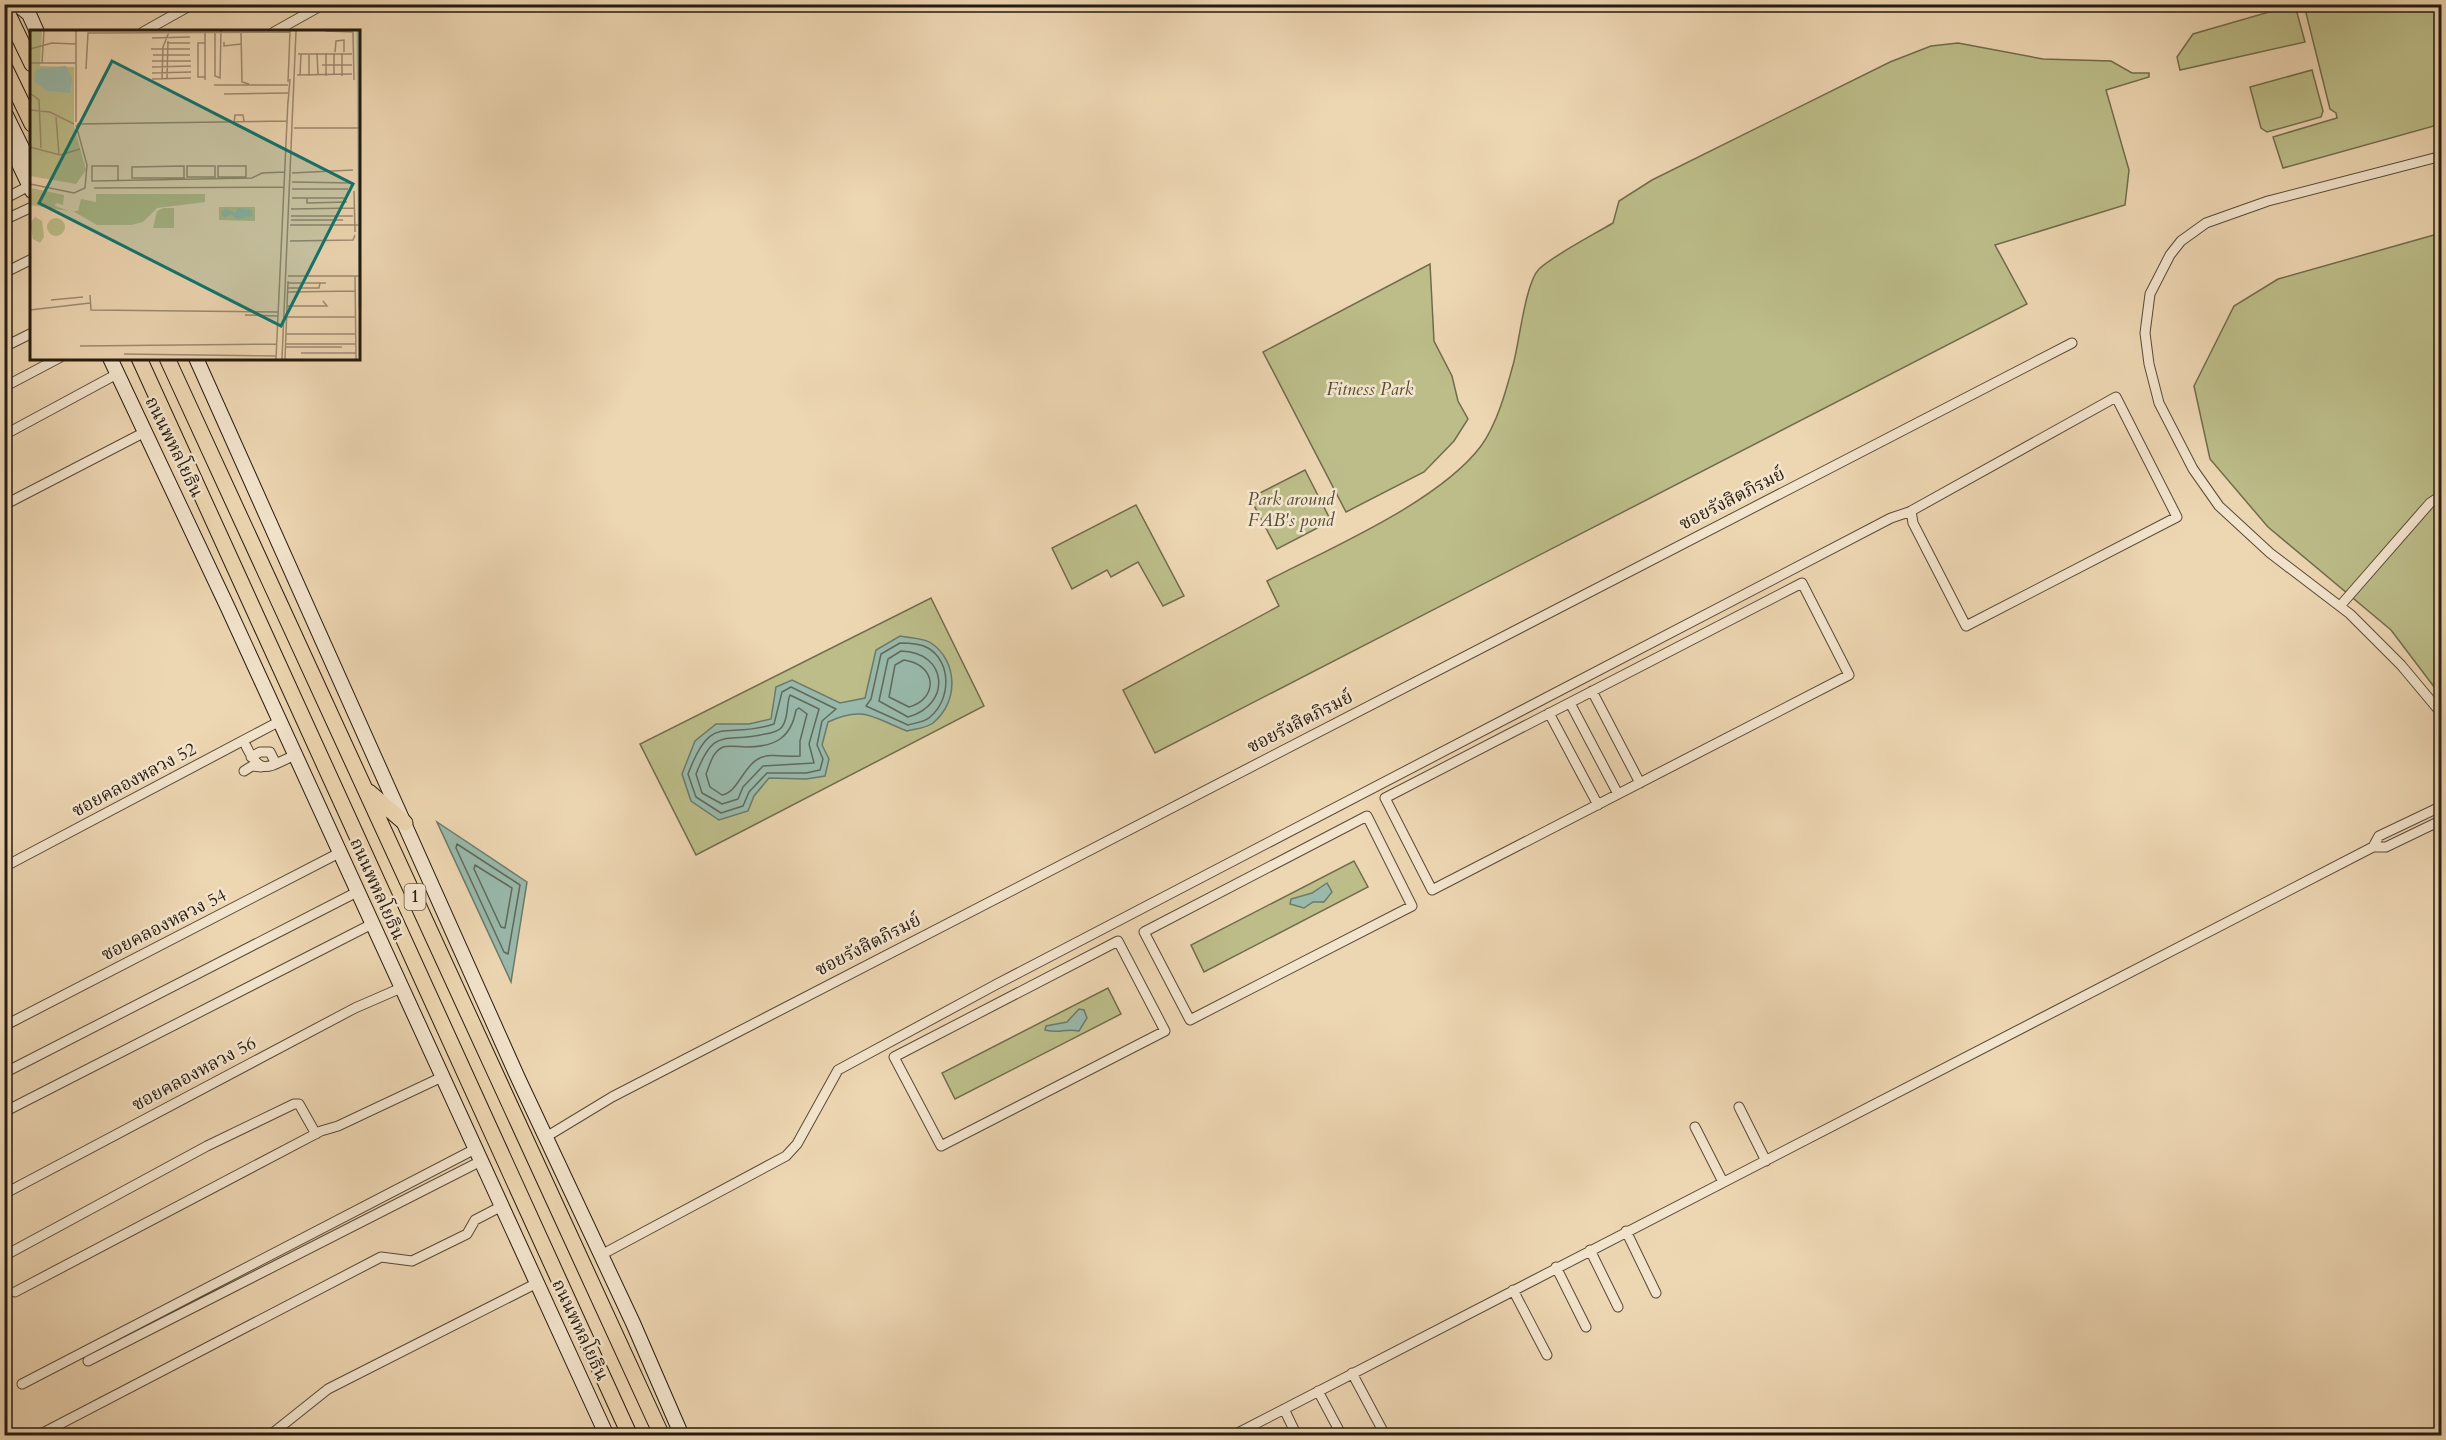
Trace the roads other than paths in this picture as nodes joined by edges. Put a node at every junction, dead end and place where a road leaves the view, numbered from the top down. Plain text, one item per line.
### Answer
1 (16, 4) edge
2 (32, 4) edge
3 (193, 4) edge
4 (324, 4) edge
5 (4, 6) edge
6 (36, 30) edge
7 (44, 30) edge
8 (148, 30) edge
9 (278, 30) edge
10 (30, 60) edge
11 (4, 66) edge
12 (4, 111) edge
13 (30, 120) edge
14 (4, 133) edge
15 (2442, 156) edge
16 (30, 164) edge
17 (30, 188) edge
18 (4, 199) edge
19 (30, 208) edge
20 (4, 220) edge
21 (30, 260) edge
22 (4, 273) edge
23 (30, 334) edge
24 (2072, 343) dead end
25 (4, 347) edge
26 (55, 360) edge
27 (111, 360) edge
28 (120, 360) edge
29 (140, 360) edge
30 (168, 360) edge
31 (188, 360) edge
32 (197, 360) edge
33 (117, 374) junction
34 (4, 387) edge
35 (145, 432) junction
36 (4, 435) edge
37 (2442, 495) edge
38 (4, 505) edge
39 (1911, 511) junction
40 (276, 537) junction
41 (206, 561) junction
42 (2340, 606) junction
43 (1592, 691) junction
44 (1570, 702) junction
45 (1516, 712) junction
46 (1549, 713) junction
47 (2442, 714) edge
48 (280, 721) junction
49 (1524, 726) junction
50 (246, 746) dead end
51 (295, 755) junction
52 (251, 757) junction
53 (276, 764) junction
54 (261, 767) junction
55 (244, 771) dead end
56 (1640, 783) junction
57 (365, 788) junction
58 (1618, 794) junction
59 (1598, 805) junction
60 (2442, 806) edge
61 (2442, 820) edge
62 (405, 823) junction
63 (2373, 847) junction
64 (339, 853) junction
65 (1243, 856) junction
66 (4, 867) edge
67 (1252, 874) junction
68 (357, 892) junction
69 (372, 924) junction
70 (999, 984) junction
71 (401, 988) junction
72 (1006, 998) junction
73 (4, 1026) edge
74 (4, 1073) edge
75 (442, 1077) junction
76 (1738, 1107) dead end
77 (4, 1112) edge
78 (1695, 1127) dead end
79 (316, 1134) junction
80 (546, 1137) junction
81 (478, 1155) junction
82 (1766, 1161) junction
83 (1723, 1182) junction
84 (4, 1194) edge
85 (502, 1206) junction
86 (1626, 1231) junction
87 (1590, 1250) junction
88 (601, 1255) junction
89 (4, 1256) edge
90 (1556, 1267) junction
91 (537, 1283) junction
92 (1513, 1290) junction
93 (15, 1292) dead end
94 (1656, 1293) dead end
95 (1618, 1307) dead end
96 (1586, 1327) dead end
97 (1547, 1354) dead end
98 (88, 1361) dead end
99 (1352, 1373) junction
100 (22, 1384) dead end
101 (1318, 1391) junction
102 (1284, 1409) junction
103 (1384, 1433) dead end
104 (36, 1436) edge
105 (269, 1436) edge
106 (607, 1436) edge
107 (630, 1436) edge
108 (662, 1436) edge
109 (682, 1436) edge
110 (1232, 1436) edge
111 (1297, 1436) edge
112 (1342, 1436) edge

1 - 6 main road
2 - 7 main road
3 - 8 street
4 - 9 street
5 - 10 highway
11 - 13 highway
12 - 16 main road
14 - 17 main road
15 - 42 street
17 - 18 street
19 - 20 street
21 - 22 street
23 - 25 street
24 - 80 street, ซอยรังสิตภิรมย์
26 - 34 street
27 - 33 main road, ถนนพหลโยธิน
28 - 41 main road
29 - 107 highway, ถนนพหลโยธิน / 1
30 - 57 highway, ถนนพหลโยธิน / 1
31 - 40 main road
32 - 40 main road, 1
33 - 35 main road, ถนนพหลโยธิน
33 - 36 street
35 - 38 street
35 - 41 main road, ถนนพหลโยธิน
37 - 42 street
39 - 39 street
39 - 45 street
40 - 62 main road, 1
41 - 48 main road, ถนนพหลโยธิน
42 - 47 street
43 - 44 street
43 - 56 street
43 - 56 street
44 - 46 street
44 - 58 street
45 - 49 street
45 - 65 street
46 - 49 street
46 - 59 street
48 - 51 main road, ถนนพหลโยธิน
48 - 66 street, ซอยคลองหลวง 52
49 - 59 street
50 - 52 street
51 - 53 street
51 - 64 main road, ถนนพหลโยธิน
52 - 53 street
52 - 54 street
53 - 54 street
54 - 55 street
56 - 58 street
57 - 62 highway
57 - 108 highway, ถนนพหลโยธิน / 1
58 - 59 street
60 - 63 street
61 - 63 street
62 - 80 main road, 1
63 - 82 street
64 - 68 main road, ถนนพหลโยธิน
64 - 73 street, ซอยคลองหลวง 54
65 - 67 street
65 - 70 street
67 - 67 street
68 - 69 main road, ถนนพหลโยธิน
68 - 74 street
69 - 71 main road, ถนนพหลโยธิน
69 - 77 street
70 - 72 street
70 - 88 street
71 - 75 main road, ถนนพหลโยธิน
71 - 84 street, ซอยคลองหลวง 56
72 - 72 street
75 - 79 street
75 - 81 main road, ถนนพหลโยธิน
76 - 82 street
78 - 83 street
79 - 89 street
79 - 93 street
80 - 88 main road, 1
81 - 85 main road, ถนนพหลโยธิน
81 - 98 street
81 - 100 street
82 - 83 street
83 - 86 street
85 - 91 main road, ถนนพหลโยธิน
85 - 104 street
86 - 87 street
86 - 94 street
87 - 90 street
87 - 95 street
88 - 109 main road, 1
90 - 92 street
90 - 96 street
91 - 105 street
91 - 106 main road, ถนนพหลโยธิน
92 - 97 street
92 - 99 street
99 - 101 street
99 - 103 street
101 - 102 street
101 - 112 street
102 - 110 street
102 - 111 street

